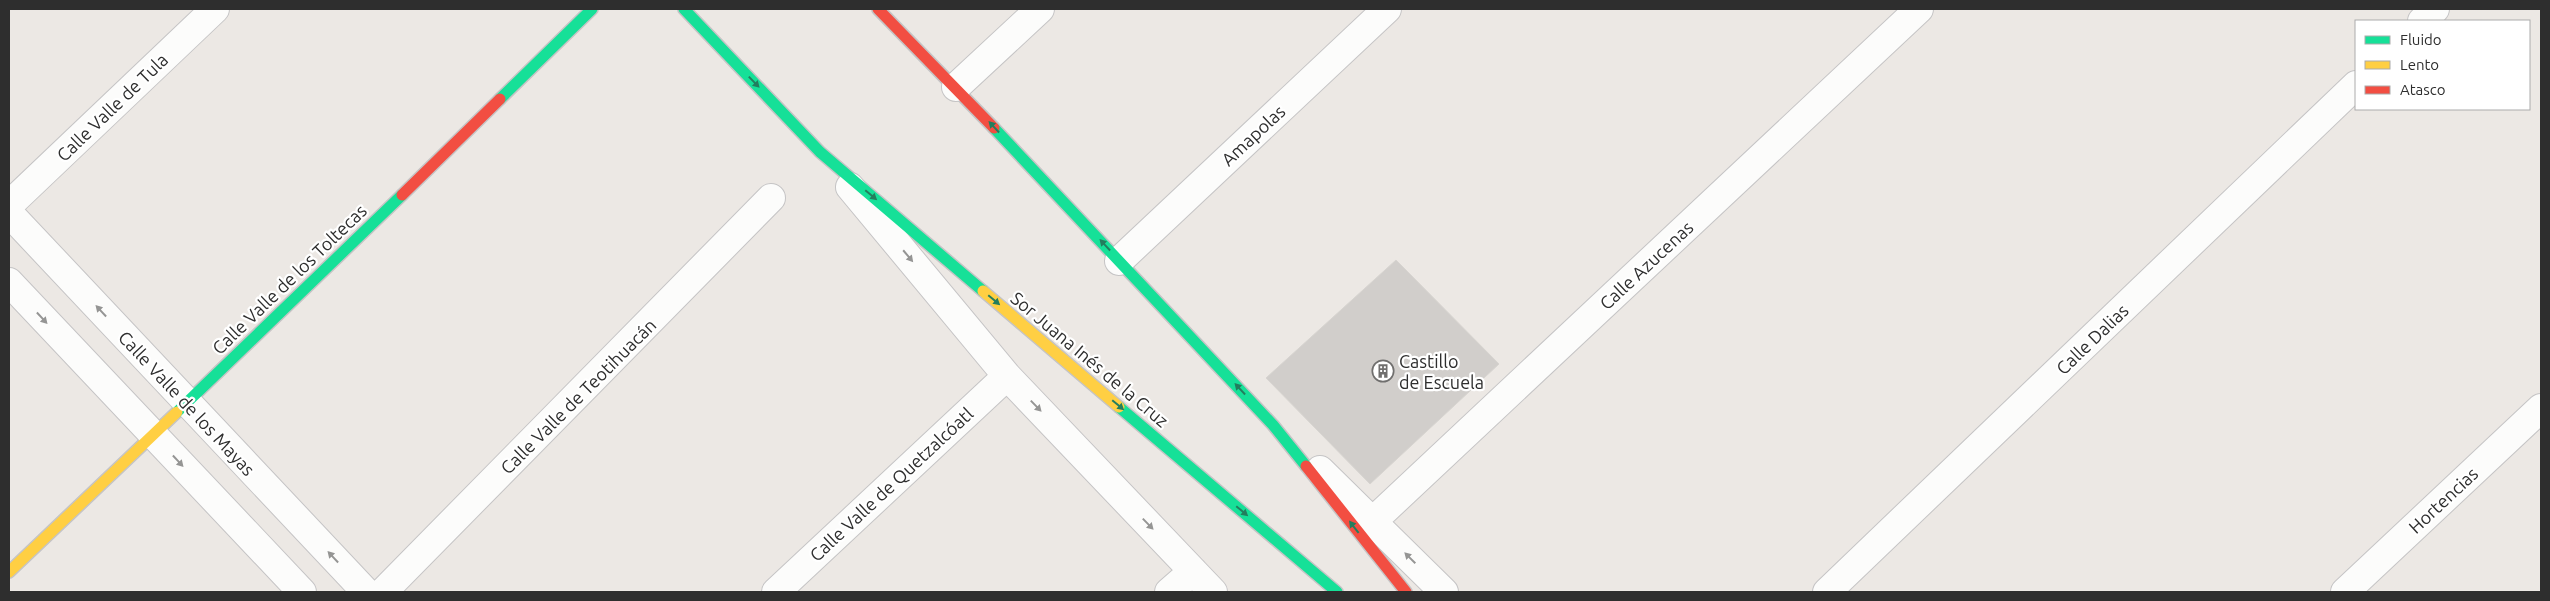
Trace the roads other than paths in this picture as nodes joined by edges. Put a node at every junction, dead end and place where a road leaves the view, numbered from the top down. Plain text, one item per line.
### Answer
1 (215, 9) edge
2 (592, 9) edge
3 (684, 9) edge
4 (878, 9) edge
5 (1040, 9) edge
6 (1387, 9) edge
7 (1919, 9) edge
8 (2436, 9) edge
9 (2423, 20) edge
10 (715, 24) dead end
11 (737, 64) junction
12 (2355, 86) edge
13 (956, 87) junction
14 (820, 152) junction
15 (771, 198) dead end
16 (9, 205) edge
17 (9, 213) edge
18 (1119, 260) junction
19 (9, 282) edge
20 (1007, 376) junction
21 (186, 402) junction
22 (2541, 408) edge
23 (1273, 425) junction
24 (153, 435) junction
25 (1373, 521) junction
26 (1193, 571) junction
27 (9, 572) edge
28 (302, 592) edge
29 (366, 592) edge
30 (383, 592) edge
31 (776, 592) edge
32 (1169, 592) edge
33 (1213, 592) edge
34 (1337, 592) edge
35 (1406, 592) edge
36 (1444, 592) edge
37 (1827, 592) edge
38 (2345, 592) edge

1 - 16 street, Calle Valle de Tula
2 - 21 street, Calle Valle de los Toltecas
3 - 11 street
4 - 13 street
5 - 13 street
6 - 18 street, Amapolas
7 - 25 street, Calle Azucenas
8 - 9 street
10 - 11 street
11 -> 14 street, Sor Juana Inés de la Cruz
12 - 37 street, Calle Dalias
18 -> 13 street
14 -> 20 street
14 -> 34 street, Sor Juana Inés de la Cruz
15 - 30 street, Calle Valle de Teotihuacán
21 -> 17 street, Calle Valle de los Mayas
23 -> 18 street
19 -> 24 street
20 -> 26 street
20 - 31 street, Calle Valle de Quetzalcóatl
21 - 24 street, Calle Valle de los Toltecas
29 -> 21 street, Calle Valle de los Mayas
22 - 38 street, Hortencias
23 - 25 street
35 -> 23 street
24 - 27 street, Calle Valle de los Toltecas
24 -> 28 street
36 -> 25 street
26 - 32 street
26 - 33 street

